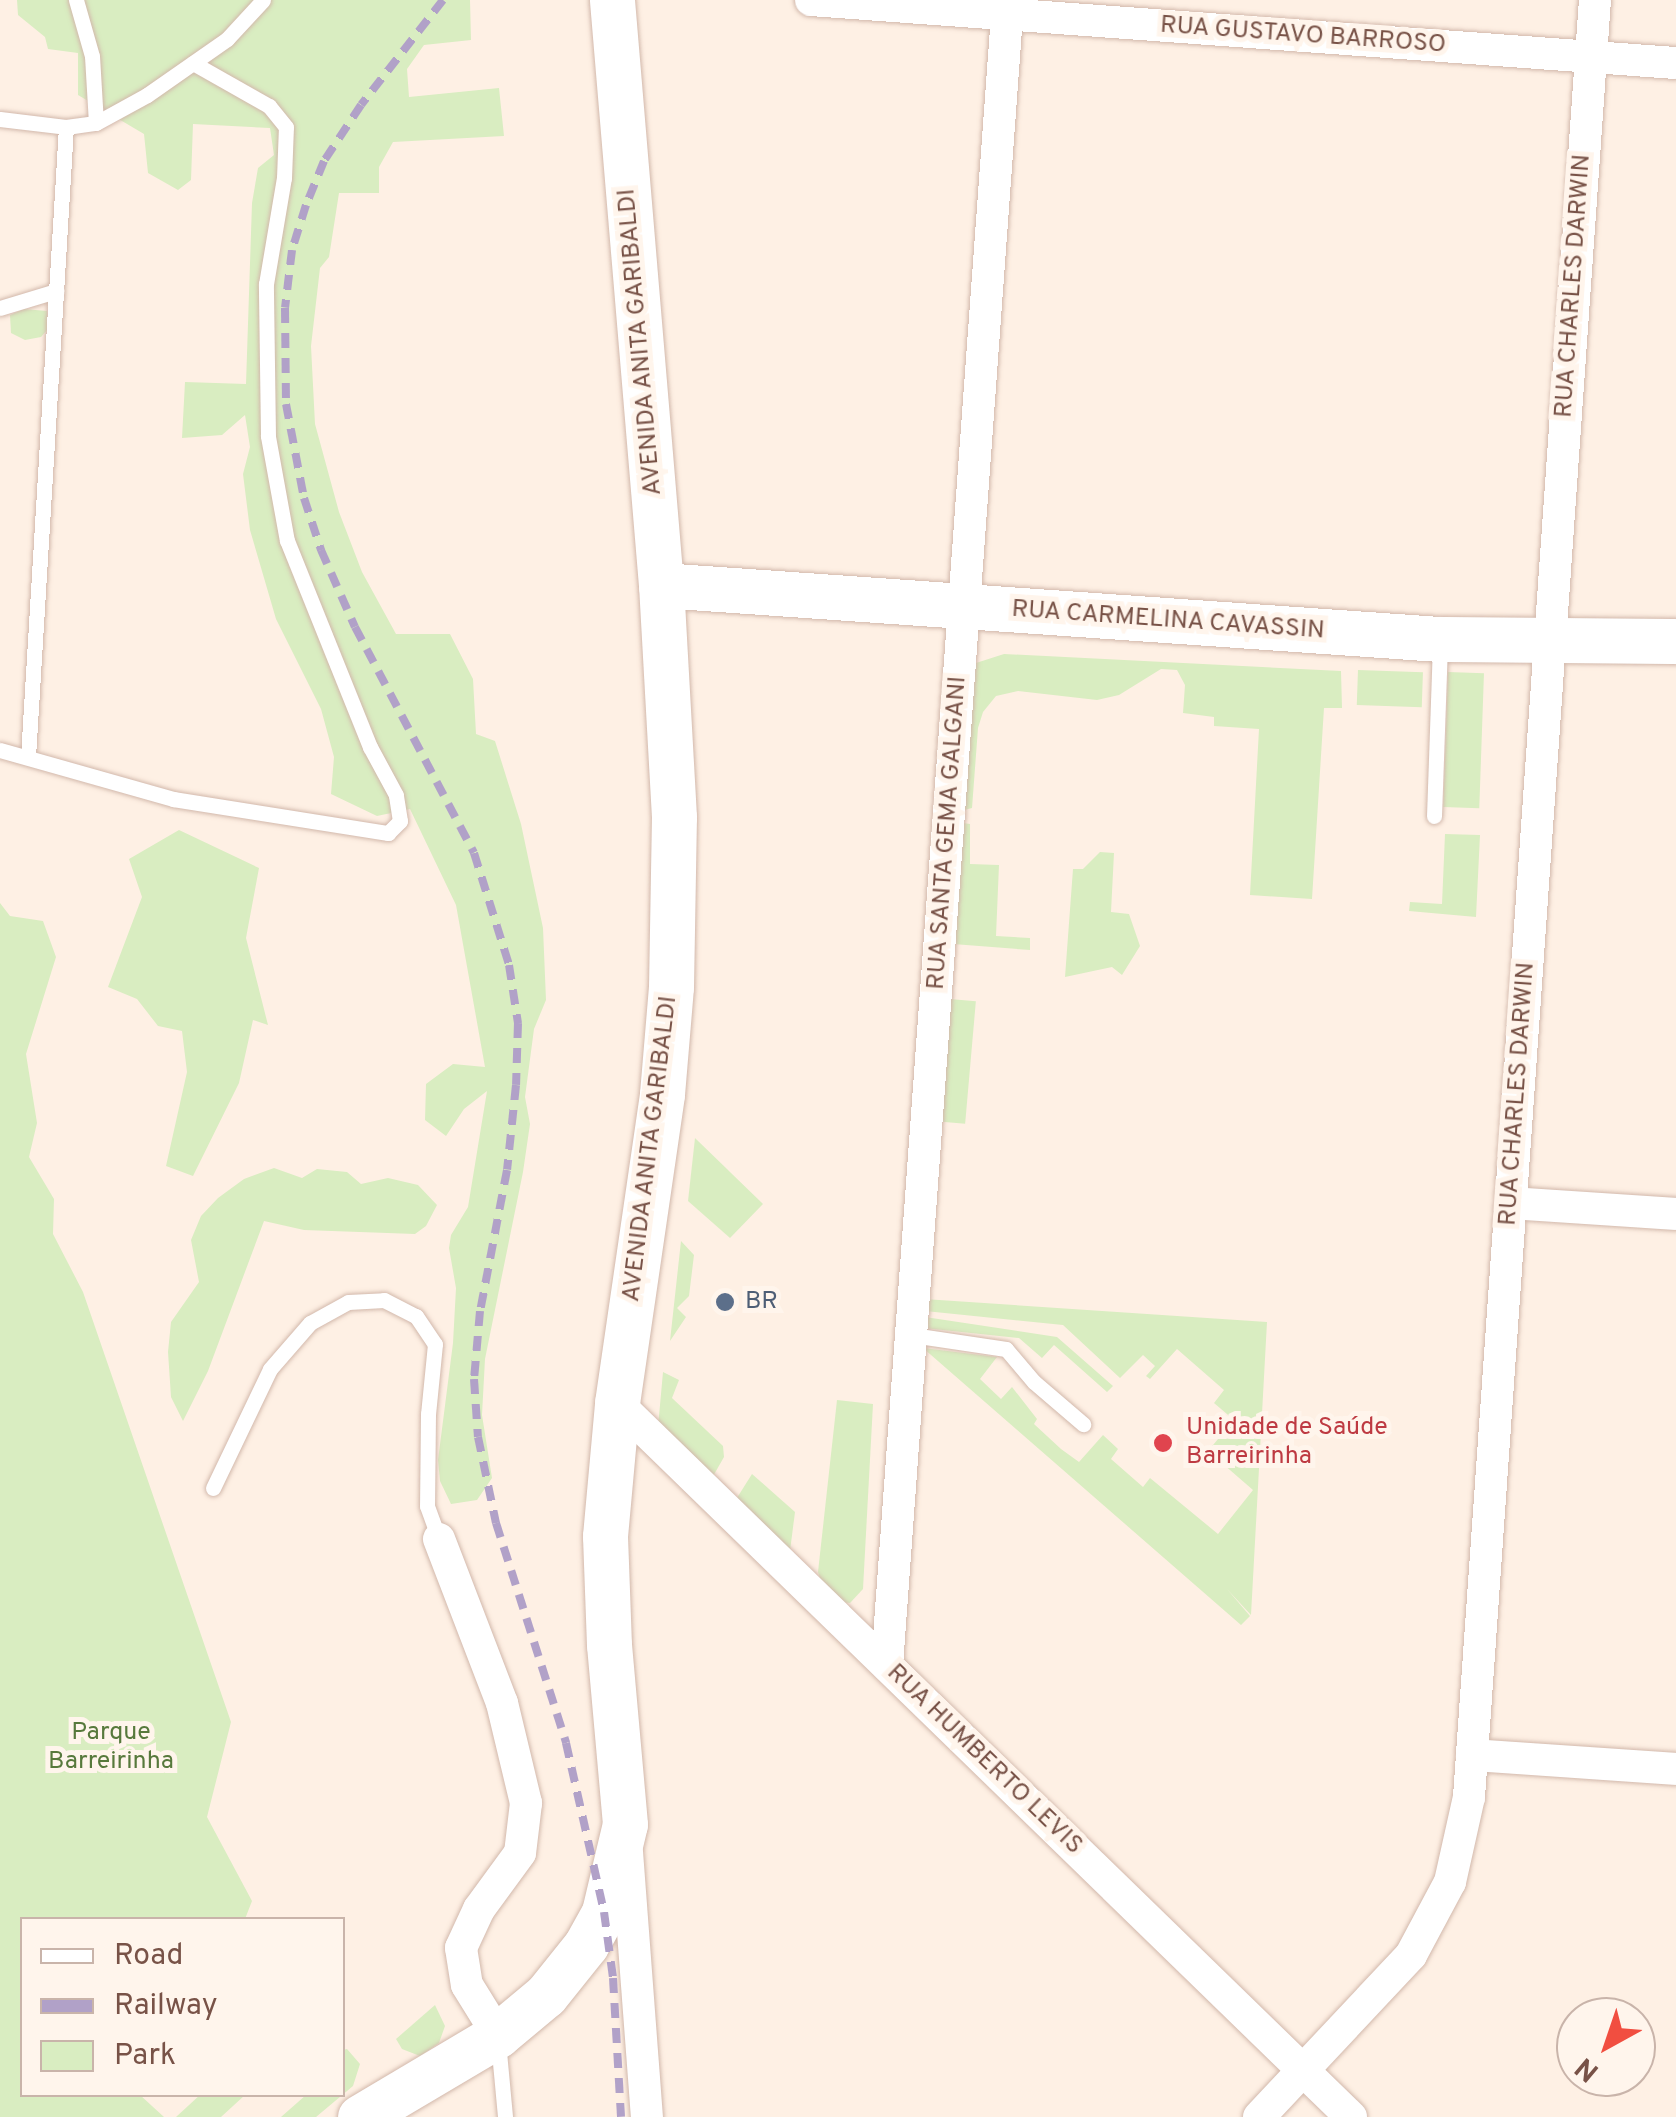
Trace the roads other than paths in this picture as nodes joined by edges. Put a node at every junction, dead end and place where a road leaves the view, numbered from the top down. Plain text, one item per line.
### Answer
1 (76, 0) edge
2 (264, 0) edge
3 (612, 0) edge
4 (811, 0) edge
5 (1595, 0) edge
6 (1008, 7) edge
7 (1591, 57) junction
8 (194, 63) junction
9 (1676, 63) edge
10 (0, 119) edge
11 (96, 123) junction
12 (66, 126) junction
13 (56, 291) junction
14 (0, 308) edge
15 (661, 586) junction
16 (964, 607) junction
17 (1549, 637) junction
18 (1440, 639) junction
19 (1676, 642) edge
20 (0, 750) edge
21 (28, 758) junction
22 (1434, 816) dead end
23 (1511, 1203) junction
24 (1676, 1214) edge
25 (912, 1335) junction
26 (617, 1403) junction
27 (1082, 1424) dead end
28 (213, 1488) dead end
29 (439, 1539) joint
30 (887, 1666) junction
31 (1472, 1755) junction
32 (1676, 1769) edge
33 (625, 1824) junction
34 (498, 2035) junction
35 (1304, 2071) junction
36 (360, 2117) edge
37 (504, 2117) edge
38 (647, 2117) edge
39 (1259, 2117) edge
40 (1351, 2117) edge

1 - 11 lane
2 - 8 lane
3 - 15 main road, AVENIDA ANITA GARIBALDI
4 - 6 street, RUA GUSTAVO BARROSO
5 - 7 street, RUA CHARLES DARWIN
6 - 7 street, RUA GUSTAVO BARROSO
6 - 16 street, RUA SANTA GEMA GALGANI
7 - 9 street, RUA GUSTAVO BARROSO
7 - 17 street, RUA CHARLES DARWIN
8 - 11 lane
8 - 21 lane
10 - 12 lane
11 - 12 lane
12 - 13 lane
13 - 14 lane
13 - 21 lane
15 - 16 main road, RUA CARMELINA CAVASSIN
15 - 26 main road, AVENIDA ANITA GARIBALDI
16 - 18 main road, RUA CARMELINA CAVASSIN
16 - 25 street, RUA SANTA GEMA GALGANI
17 - 18 main road, RUA CARMELINA CAVASSIN
17 - 19 main road, RUA CARMELINA CAVASSIN
17 - 23 street, RUA CHARLES DARWIN
18 - 22 lane
20 - 21 lane
23 - 24 street
23 - 31 street, RUA CHARLES DARWIN
25 - 27 lane
25 - 30 street, RUA SANTA GEMA GALGANI
26 - 30 street, RUA HUMBERTO LEVIS
26 - 33 main road, AVENIDA ANITA GARIBALDI
28 - 29 lane
29 - 34 street
30 - 35 street, RUA HUMBERTO LEVIS
31 - 32 street
31 - 35 street, RUA CHARLES DARWIN
33 - 34 main road, AVENIDA ANITA GARIBALDI
33 - 38 street
34 - 36 main road, AVENIDA ANITA GARIBALDI
34 - 37 lane
35 - 39 street, RUA CHARLES DARWIN
35 - 40 street, RUA HUMBERTO LEVIS

